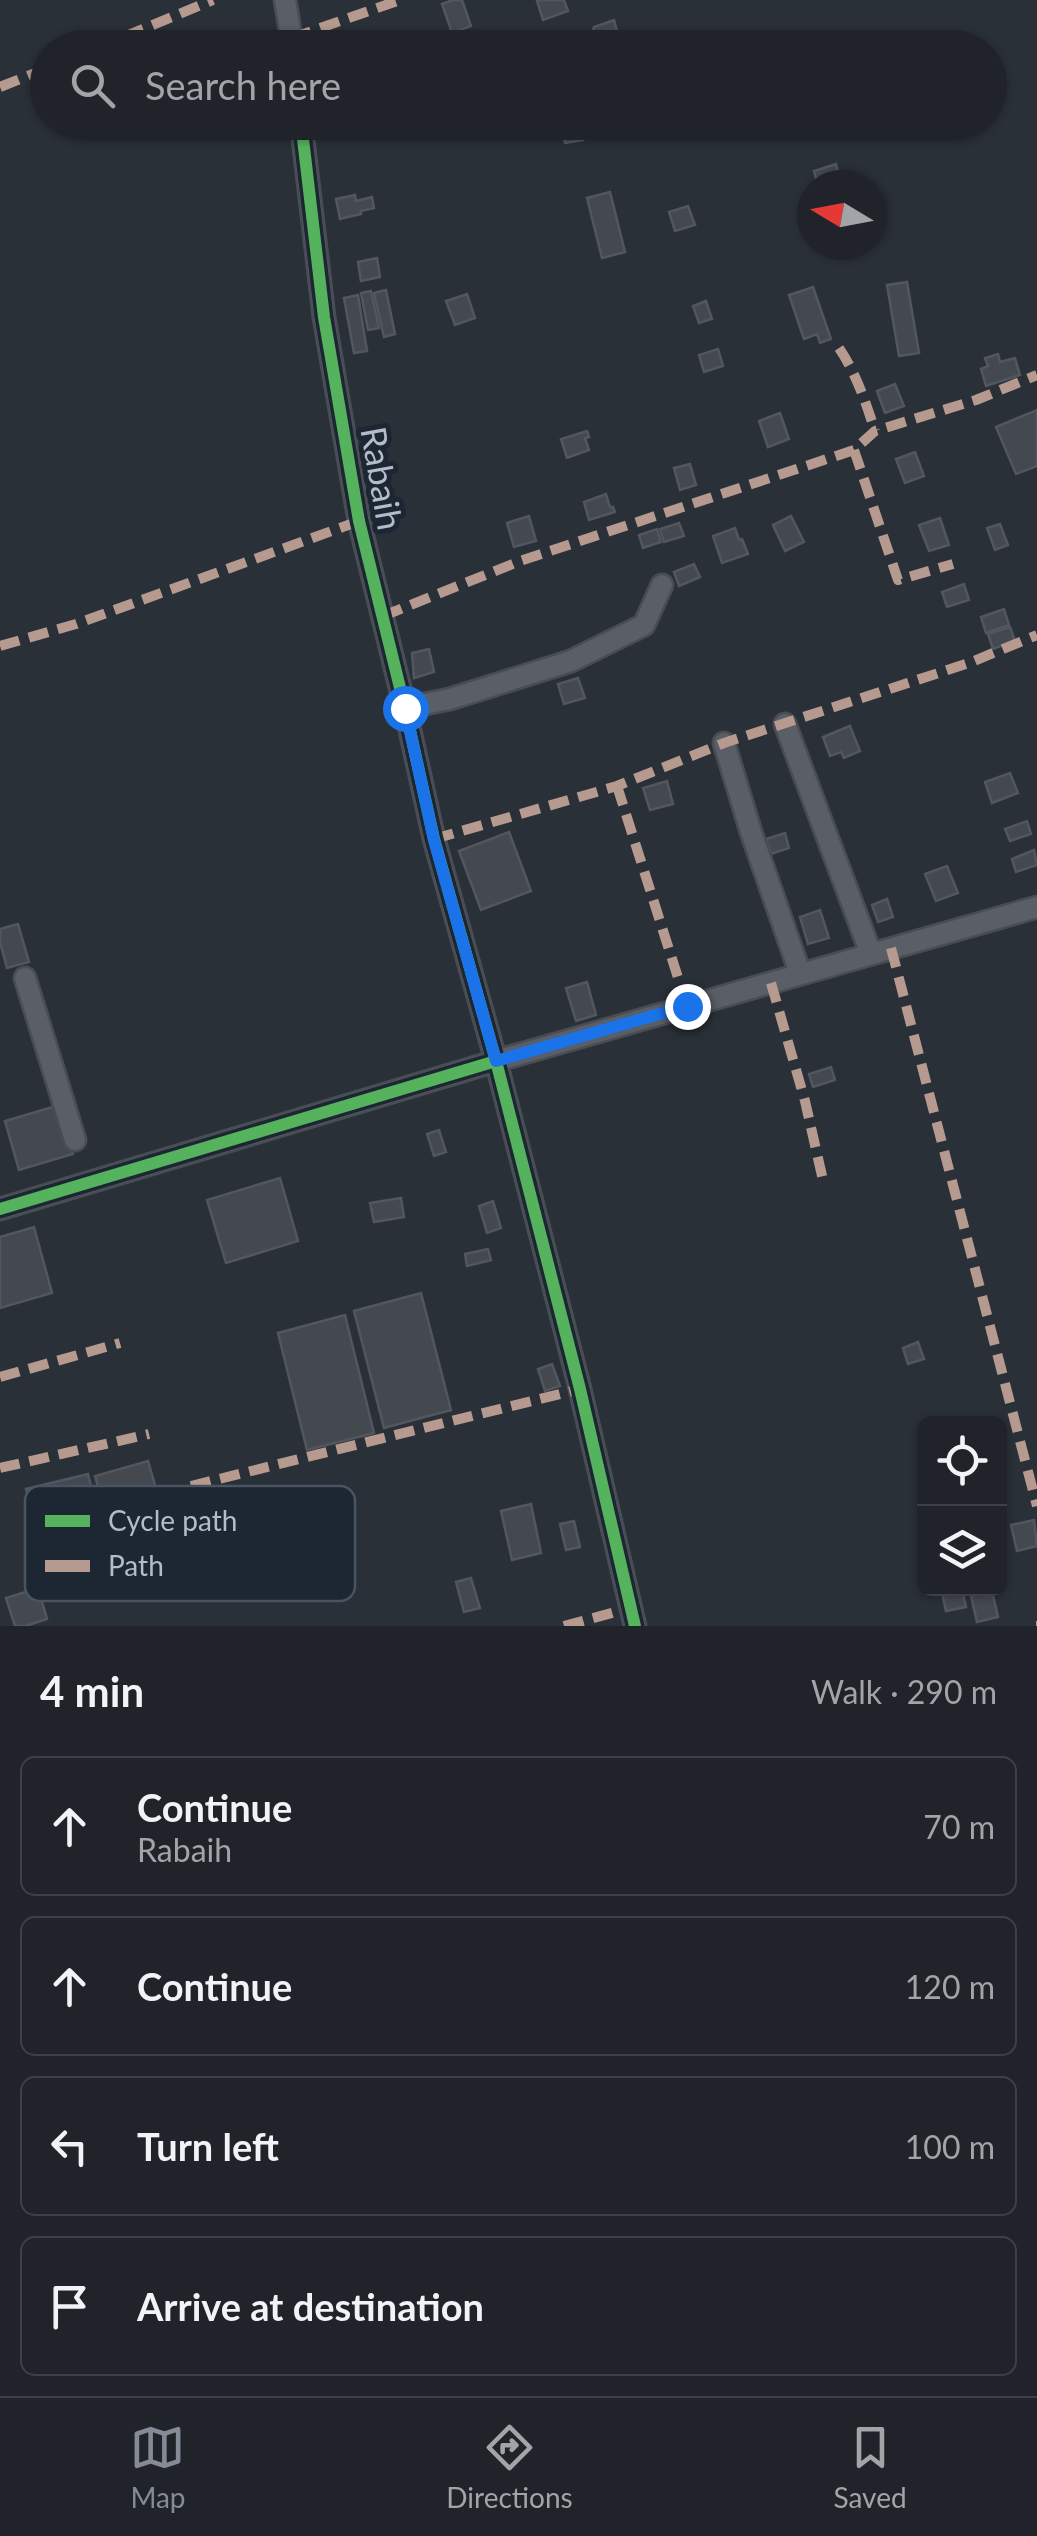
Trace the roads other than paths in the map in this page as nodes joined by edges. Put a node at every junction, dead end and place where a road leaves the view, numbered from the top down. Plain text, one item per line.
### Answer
1 (285, 0) edge
2 (290, 30) edge
3 (303, 140) edge
4 (662, 586) dead end
5 (405, 708) junction
6 (785, 724) dead end
7 (724, 744) dead end
8 (1037, 907) edge
9 (871, 954) junction
10 (800, 974) junction
11 (25, 978) dead end
12 (496, 1061) junction
13 (75, 1140) dead end
14 (0, 1208) edge
15 (635, 1626) edge

1 - 2 street
3 - 5 street, Rabaih
4 - 5 street
5 - 12 street, Rabaih
6 - 9 street
7 - 10 street
8 - 9 street
9 - 10 street
10 - 12 street
11 - 13 street
12 - 14 street
12 - 15 street, Rabaih

